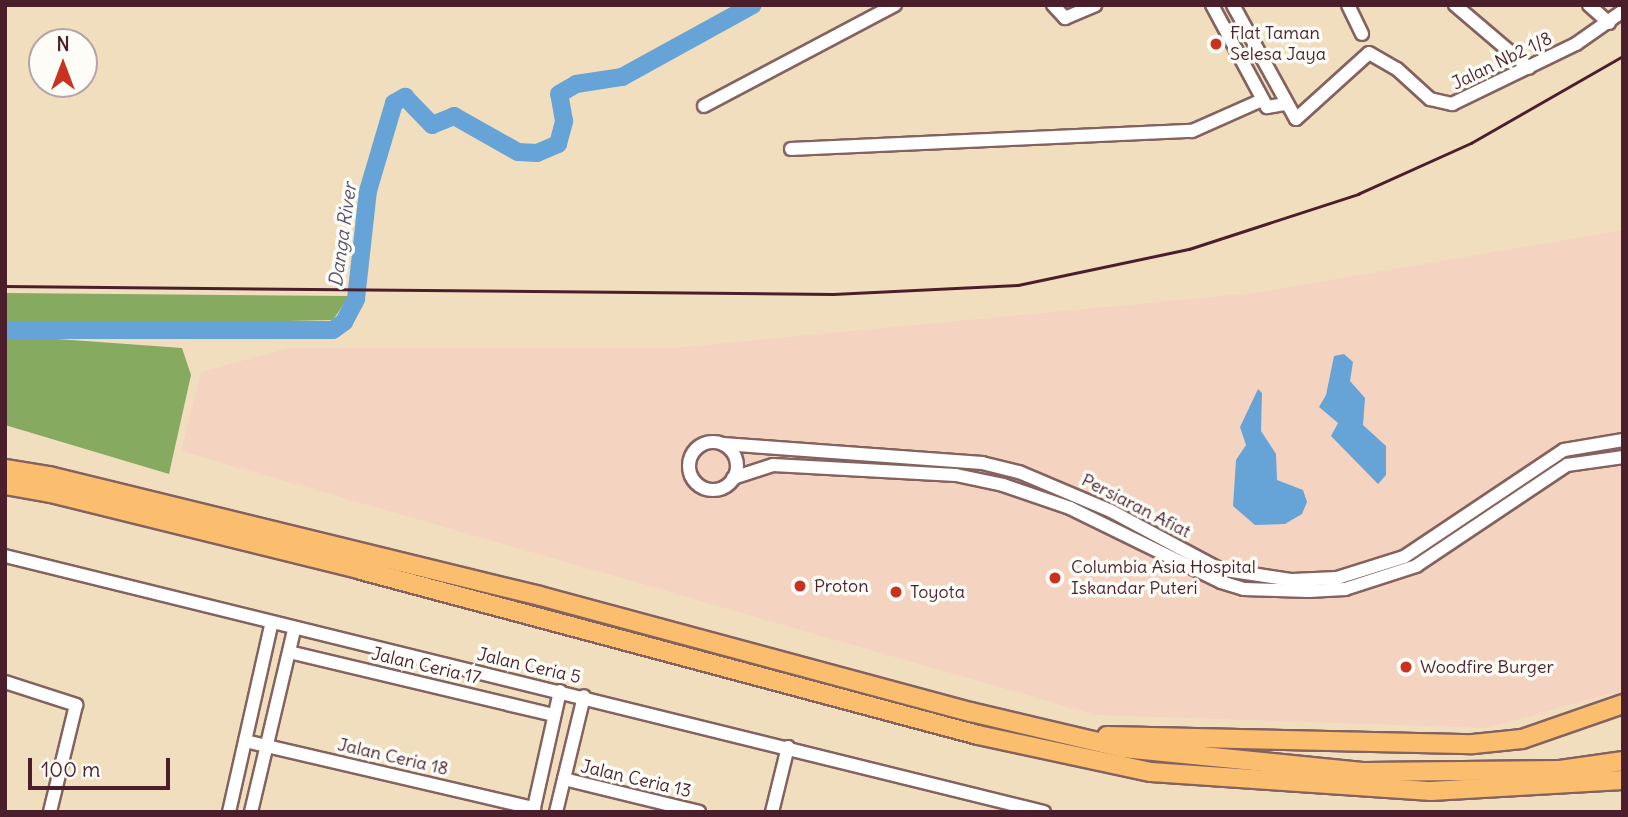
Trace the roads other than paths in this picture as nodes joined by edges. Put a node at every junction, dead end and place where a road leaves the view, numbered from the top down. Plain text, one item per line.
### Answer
1 (895, 5) edge
2 (1053, 5) edge
3 (1095, 5) edge
4 (1212, 5) edge
5 (1233, 5) edge
6 (1348, 5) edge
7 (1455, 5) edge
8 (1589, 5) edge
9 (1623, 11) edge
10 (1609, 23) junction
11 (1362, 34) dead end
12 (1528, 68) junction
13 (1262, 100) junction
14 (1285, 104) junction
15 (705, 106) dead end
16 (791, 149) dead end
17 (1623, 440) edge
18 (723, 444) junction
19 (1574, 448) junction
20 (1623, 457) edge
21 (1577, 462) junction
22 (5, 469) edge
23 (733, 478) junction
24 (5, 485) edge
25 (1111, 511) junction
26 (1127, 520) junction
27 (1103, 524) junction
28 (1118, 533) junction
29 (5, 556) edge
30 (1244, 583) junction
31 (271, 625) junction
32 (294, 630) junction
33 (289, 652) junction
34 (5, 682) edge
35 (560, 691) junction
36 (584, 696) junction
37 (1623, 704) edge
38 (554, 715) junction
39 (1623, 715) edge
40 (1579, 722) junction
41 (1076, 737) junction
42 (245, 741) junction
43 (266, 746) junction
44 (788, 747) junction
45 (1623, 761) edge
46 (564, 779) junction
47 (1623, 780) edge
48 (533, 810) edge
49 (50, 812) edge
50 (229, 812) edge
51 (251, 812) edge
52 (556, 812) edge
53 (699, 812) edge
54 (772, 812) edge
55 (1044, 812) edge

1 - 15 street
2 - 3 street
4 - 13 street
5 - 14 street
6 - 11 street
7 - 12 street
8 - 10 street
9 - 10 street, Jalan Nb2 1/8
10 - 12 street, Jalan Nb2 1/8
12 - 14 street, Jalan Nb2 1/8
13 - 14 street
13 - 16 street
17 - 19 street, Persiaran Afiat
18 - 23 street
18 - 23 street, Persiaran Afiat
18 - 25 street, Persiaran Afiat
19 - 21 street
19 - 30 street, Persiaran Afiat
20 - 21 street, Persiaran Afiat
21 - 30 street, Persiaran Afiat
22 - 41 highway
23 - 27 street, Persiaran Afiat
24 - 47 highway
25 - 26 street, Persiaran Afiat
25 - 27 street
26 - 28 street
26 - 30 street, Persiaran Afiat
27 - 28 street, Persiaran Afiat
28 - 30 street, Persiaran Afiat
29 - 31 street, Jalan Ceria 5
31 - 32 street, Jalan Ceria 5
31 - 42 street
32 - 33 street
32 - 35 street, Jalan Ceria 5
33 - 38 street, Jalan Ceria 17
33 - 43 street
34 - 49 street
35 - 36 street, Jalan Ceria 5
35 - 38 street
36 - 44 street, Jalan Ceria 5
36 - 46 street
37 - 40 highway
38 - 48 street
39 - 40 highway
40 - 41 highway
41 - 45 highway
42 - 43 street, Jalan Ceria 18
42 - 50 street
43 - 48 street, Jalan Ceria 18
43 - 51 street
44 - 54 street
44 - 55 street, Jalan Ceria 5
46 - 52 street
46 - 53 street, Jalan Ceria 13

